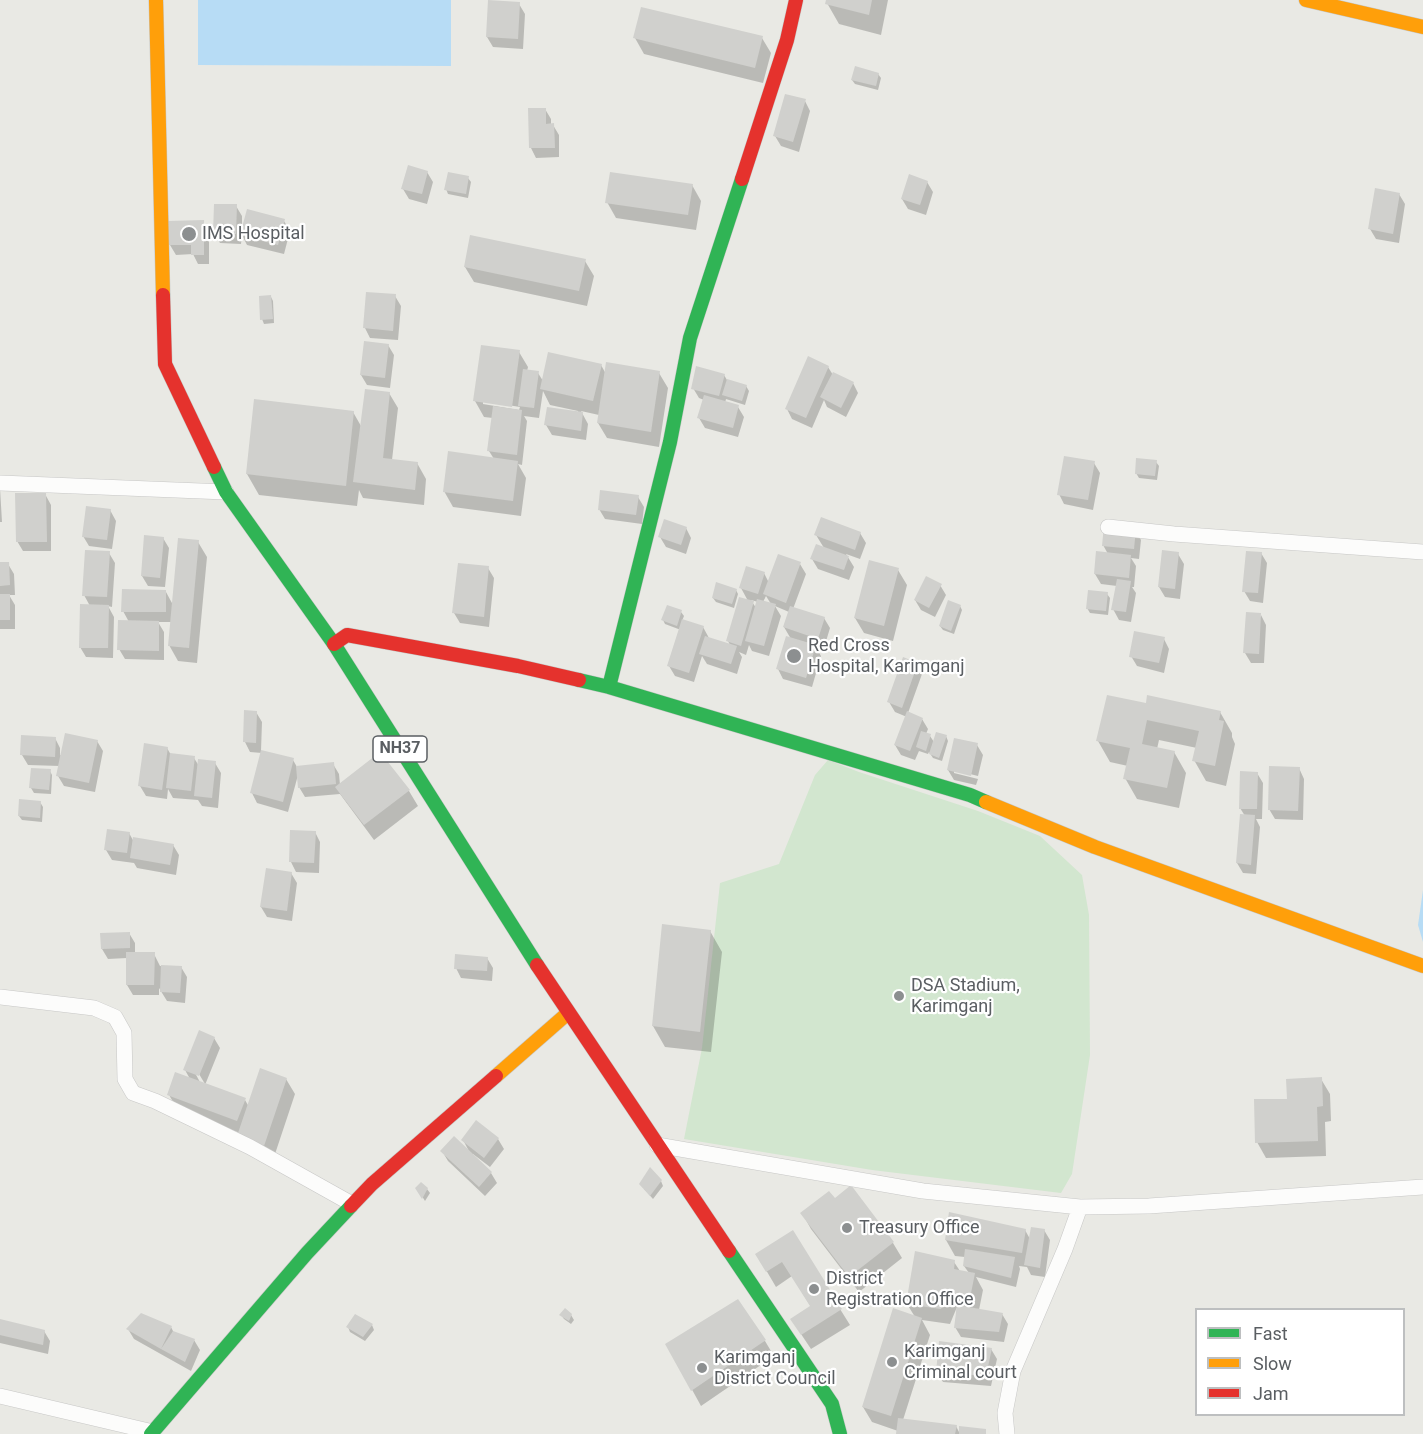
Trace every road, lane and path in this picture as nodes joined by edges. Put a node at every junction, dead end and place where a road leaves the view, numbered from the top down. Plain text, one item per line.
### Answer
1 (156, 0) edge
2 (796, 0) edge
3 (1306, 0) edge
4 (1423, 27) edge
5 (0, 483) edge
6 (226, 492) junction
7 (1108, 527) dead end
8 (1423, 552) edge
9 (334, 644) junction
10 (609, 687) junction
11 (1423, 966) edge
12 (0, 997) edge
13 (568, 1013) junction
14 (657, 1145) junction
15 (1423, 1187) edge
16 (352, 1204) junction
17 (1080, 1207) junction
18 (0, 1396) edge
19 (152, 1433) edge
20 (840, 1434) edge
21 (1007, 1434) edge

1 - 6 main road, NH37
2 - 10 main road
3 - 4 main road
5 - 6 street
6 - 9 main road, NH37
7 - 8 street
9 - 10 main road
9 - 13 main road, NH37
10 - 11 main road
12 - 16 street
13 - 14 main road, NH37
13 - 16 main road
14 - 17 street
14 - 20 main road, NH37
15 - 17 street
16 - 19 main road
17 - 21 street
18 - 19 street

